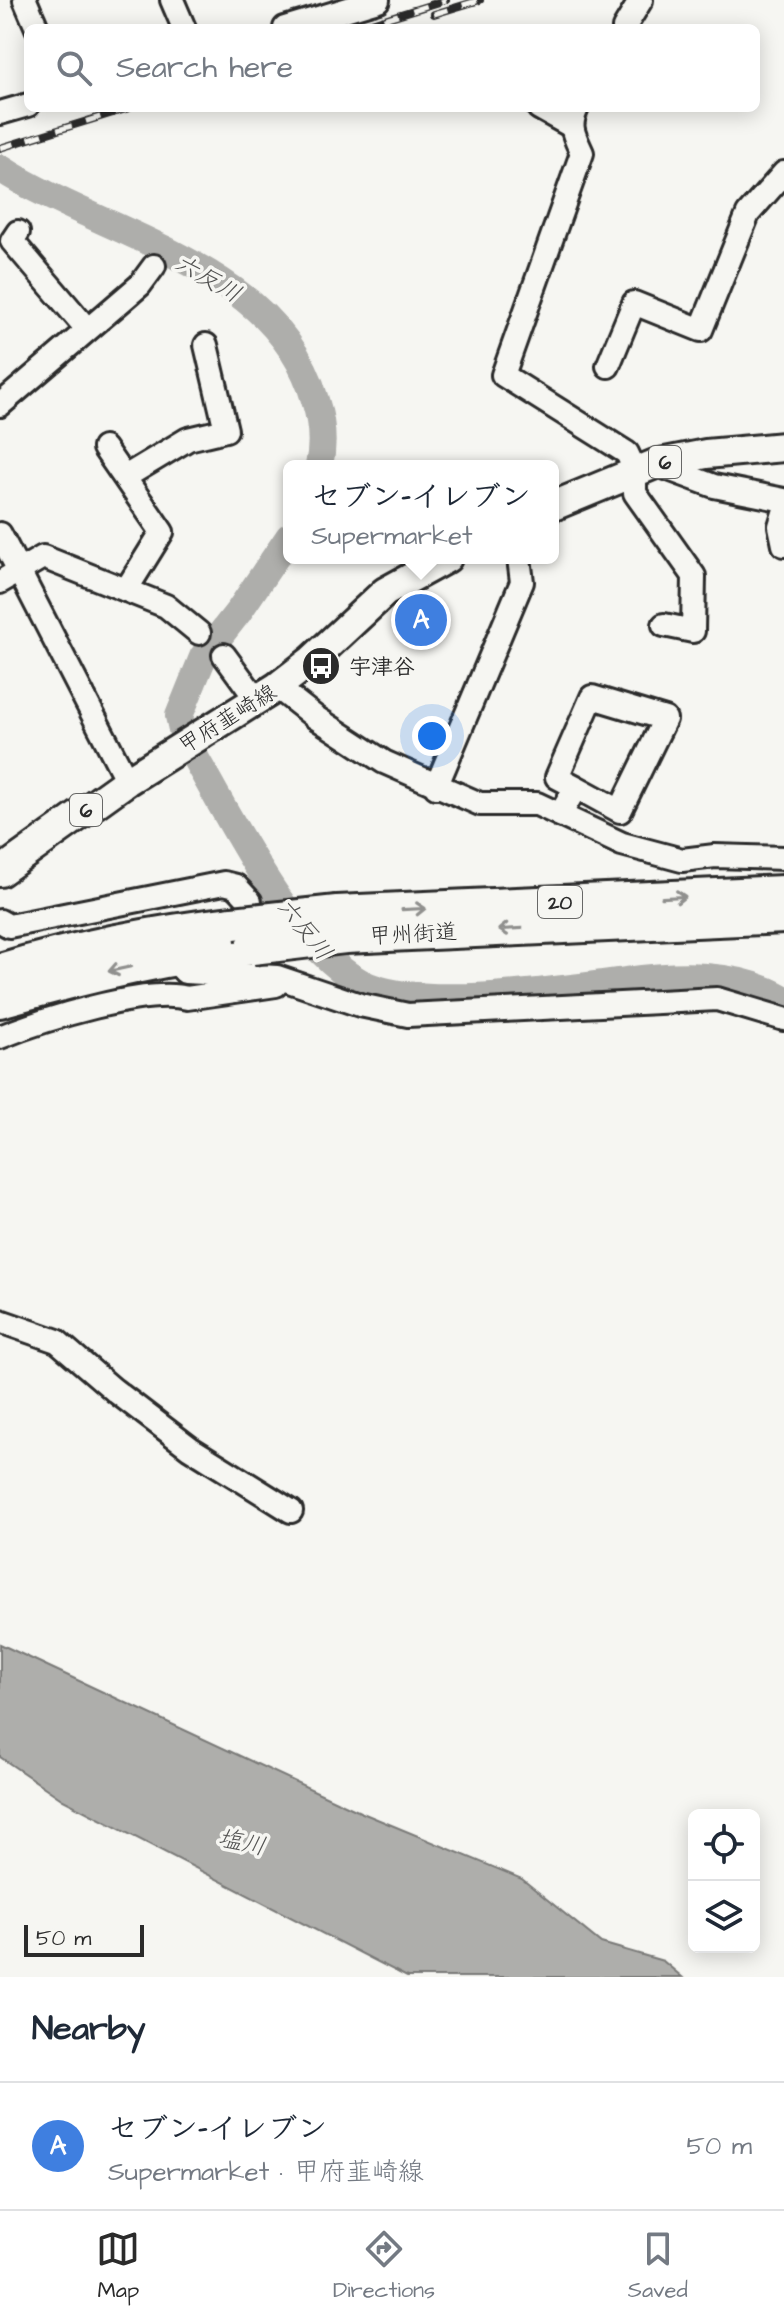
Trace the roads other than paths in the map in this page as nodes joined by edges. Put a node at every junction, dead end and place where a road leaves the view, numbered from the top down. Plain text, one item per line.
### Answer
1 (25, 0) edge
2 (172, 0) edge
3 (378, 0) edge
4 (641, 0) edge
5 (35, 24) edge
6 (182, 24) edge
7 (298, 24) edge
8 (626, 24) edge
9 (24, 106) edge
10 (555, 112) edge
11 (0, 113) edge
12 (574, 117) edge
13 (784, 173) edge
14 (18, 232) dead end
15 (154, 266) dead end
16 (87, 329) junction
17 (206, 345) dead end
18 (608, 366) dead end
19 (0, 405) edge
20 (784, 447) edge
21 (104, 448) dead end
22 (645, 467) junction
23 (125, 477) junction
24 (784, 500) edge
25 (559, 503) edge
26 (784, 513) edge
27 (0, 534) edge
28 (784, 545) edge
29 (436, 564) edge
30 (520, 564) edge
31 (9, 575) edge
32 (126, 590) junction
33 (664, 625) dead end
34 (199, 633) dead end
35 (224, 655) dead end
36 (267, 694) junction
37 (127, 781) junction
38 (436, 787) junction
39 (576, 787) junction
40 (560, 815) junction
41 (784, 858) edge
42 (0, 872) edge
43 (784, 892) edge
44 (784, 917) edge
45 (0, 921) edge
46 (245, 924) junction
47 (341, 924) junction
48 (172, 958) junction
49 (290, 972) junction
50 (5, 976) edge
51 (784, 1019) edge
52 (0, 1037) edge
53 (0, 1321) edge
54 (291, 1511) dead end

1 - 5 street
2 - 6 street
3 - 7 street
4 - 8 street
9 - 11 street
10 - 12 street
12 - 22 street
13 - 18 street
14 - 16 street
15 - 16 street
16 - 19 street
17 - 23 street
20 - 22 main road, 6
21 - 23 street
22 - 24 street
22 - 25 main road, 6
22 - 33 street
23 - 32 street
26 - 28 street
27 - 31 street
29 - 36 main road, 甲府韮崎線 / 6
30 - 38 street
31 - 32 street
31 - 37 street
32 - 34 street
35 - 36 street
36 - 37 main road, 甲府韮崎線 / 6
36 - 38 street
37 - 42 main road, 甲府韮崎線 / 6
38 - 40 street
39 - 39 street
39 - 40 street
40 - 41 street
47 -> 43 highway, 甲州街道 / 20
44 -> 47 highway, 甲州街道 / 20
45 - 46 street
46 - 47 highway, 甲州街道 / 20, bridge
46 - 48 highway, 甲州街道 / 20
46 - 50 highway, 甲州街道 / 20
48 - 49 street
48 -> 50 highway, 甲州街道 / 20
49 - 51 street
49 - 52 street
53 - 54 street

